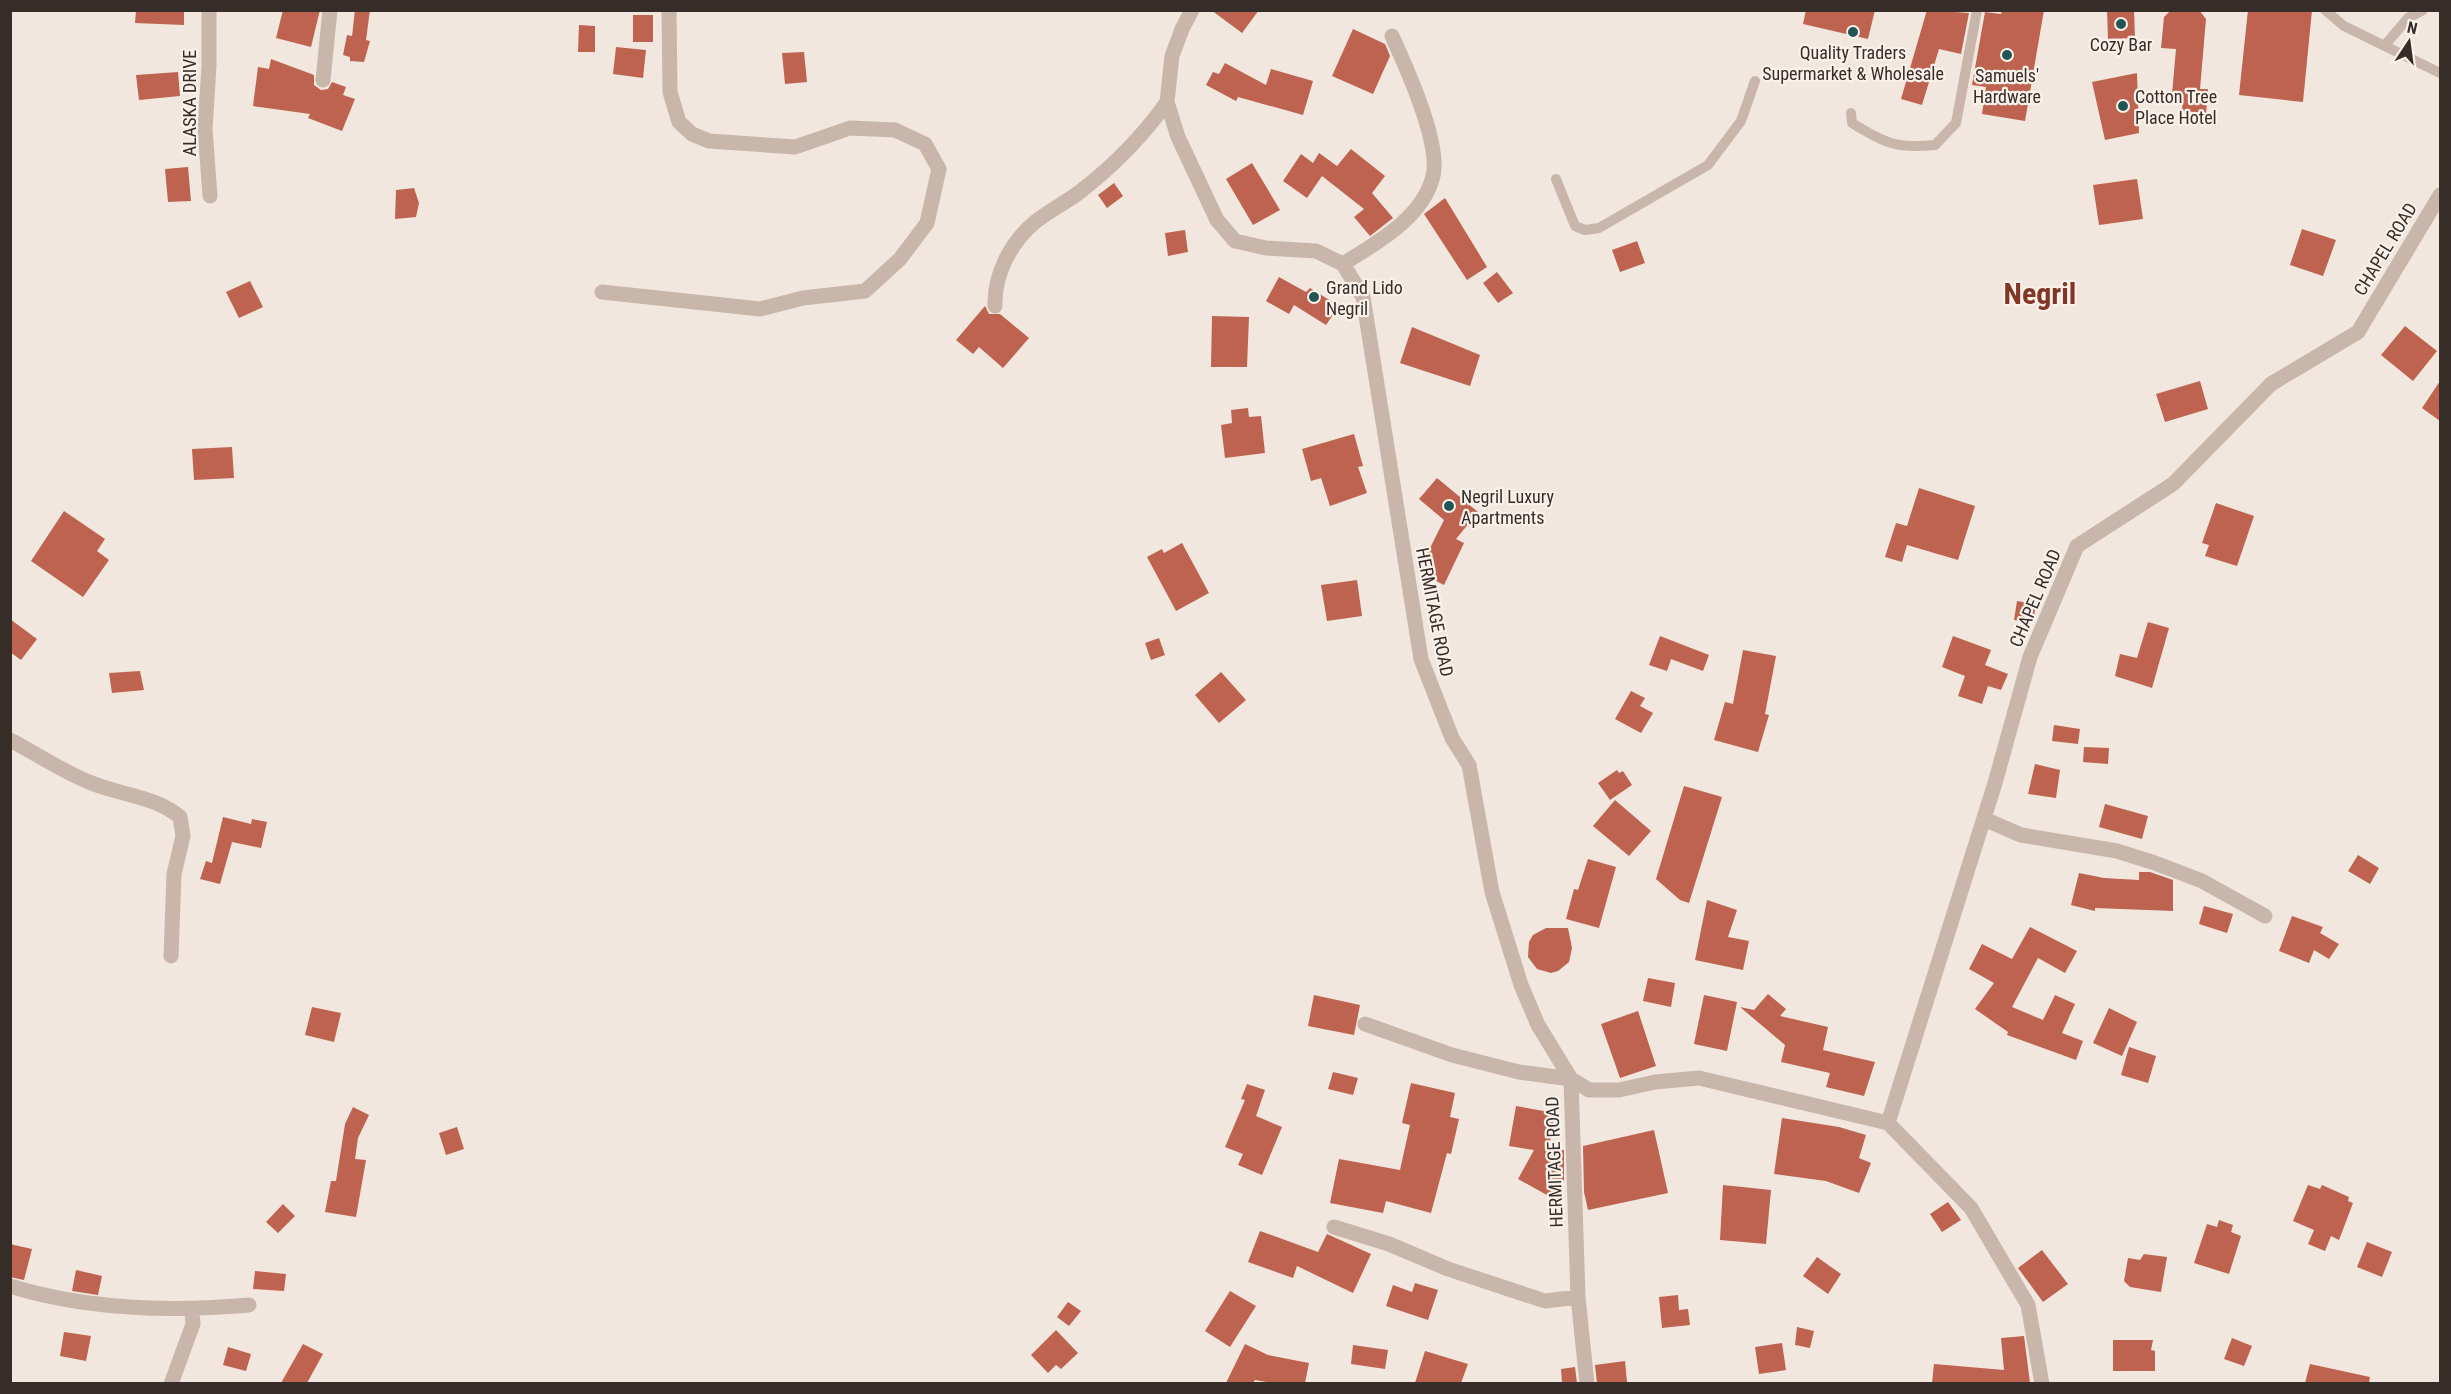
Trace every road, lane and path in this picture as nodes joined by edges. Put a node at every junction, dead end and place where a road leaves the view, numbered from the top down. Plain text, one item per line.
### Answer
1 (209, 10) edge
2 (330, 10) edge
3 (669, 10) edge
4 (1192, 10) edge
5 (1977, 10) edge
6 (2325, 10) edge
7 (2423, 10) edge
8 (1392, 36) dead end
9 (2386, 44) junction
10 (2440, 73) edge
11 (323, 80) dead end
12 (1755, 81) dead end
13 (1167, 102) junction
14 (1851, 113) dead end
15 (1556, 178) dead end
16 (2440, 195) edge
17 (210, 196) dead end
18 (1342, 264) junction
19 (603, 292) dead end
20 (995, 306) dead end
21 (10, 740) edge
22 (1984, 819) junction
23 (2265, 916) dead end
24 (171, 956) dead end
25 (1365, 1024) dead end
26 (1571, 1079) junction
27 (1888, 1123) junction
28 (1334, 1227) dead end
29 (10, 1286) edge
30 (1578, 1297) junction
31 (249, 1305) dead end
32 (192, 1310) junction
33 (171, 1383) edge
34 (1587, 1383) edge
35 (2042, 1383) edge

1 - 17 street, ALASKA DRIVE
2 - 11 street
3 - 19 street
4 - 13 street
5 - 14 lane
6 - 9 lane
7 - 9 lane
8 - 18 street
9 - 10 lane
12 - 15 lane
13 - 18 street
13 - 20 street
16 - 22 street, CHAPEL ROAD
18 - 26 street, HERMITAGE ROAD
21 - 24 street
22 - 23 street
22 - 27 street, CHAPEL ROAD
25 - 26 street
26 - 27 street
26 - 30 street, HERMITAGE ROAD
27 - 35 street
28 - 30 street
29 - 32 street
30 - 34 street, HERMITAGE ROAD
31 - 32 street
32 - 33 street

